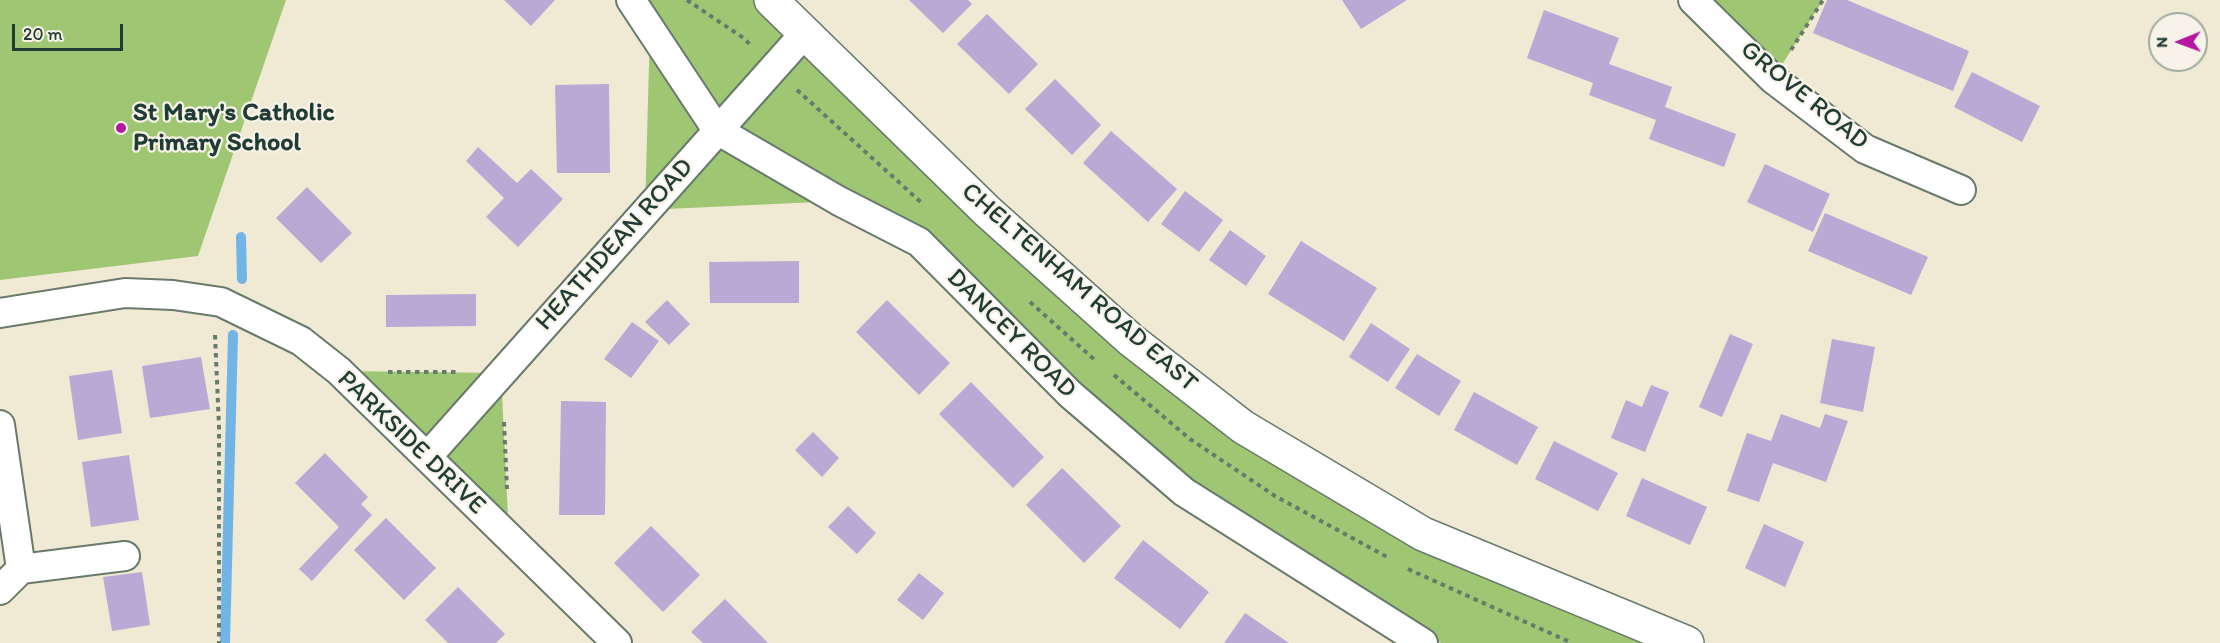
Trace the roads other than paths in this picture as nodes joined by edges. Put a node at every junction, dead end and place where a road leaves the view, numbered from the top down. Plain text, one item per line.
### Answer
1 (631, 0) edge
2 (771, 0) edge
3 (1693, 0) edge
4 (804, 34) junction
5 (717, 130) junction
6 (1961, 190) dead end
7 (0, 313) edge
8 (0, 425) edge
9 (427, 457) junction
10 (125, 556) dead end
11 (21, 569) junction
12 (0, 591) edge
13 (617, 643) edge
14 (1423, 643) edge
15 (1687, 643) edge

1 - 5 street, DANCEY ROAD
2 - 4 main road, CHELTENHAM ROAD EAST
3 - 6 street, GROVE ROAD
4 - 5 street, HEATHDEAN ROAD
4 - 15 main road, CHELTENHAM ROAD EAST
5 - 9 street, HEATHDEAN ROAD
5 - 14 street, DANCEY ROAD
7 - 9 street, PARKSIDE DRIVE
8 - 11 street
9 - 13 street, PARKSIDE DRIVE
10 - 11 street
11 - 12 street

